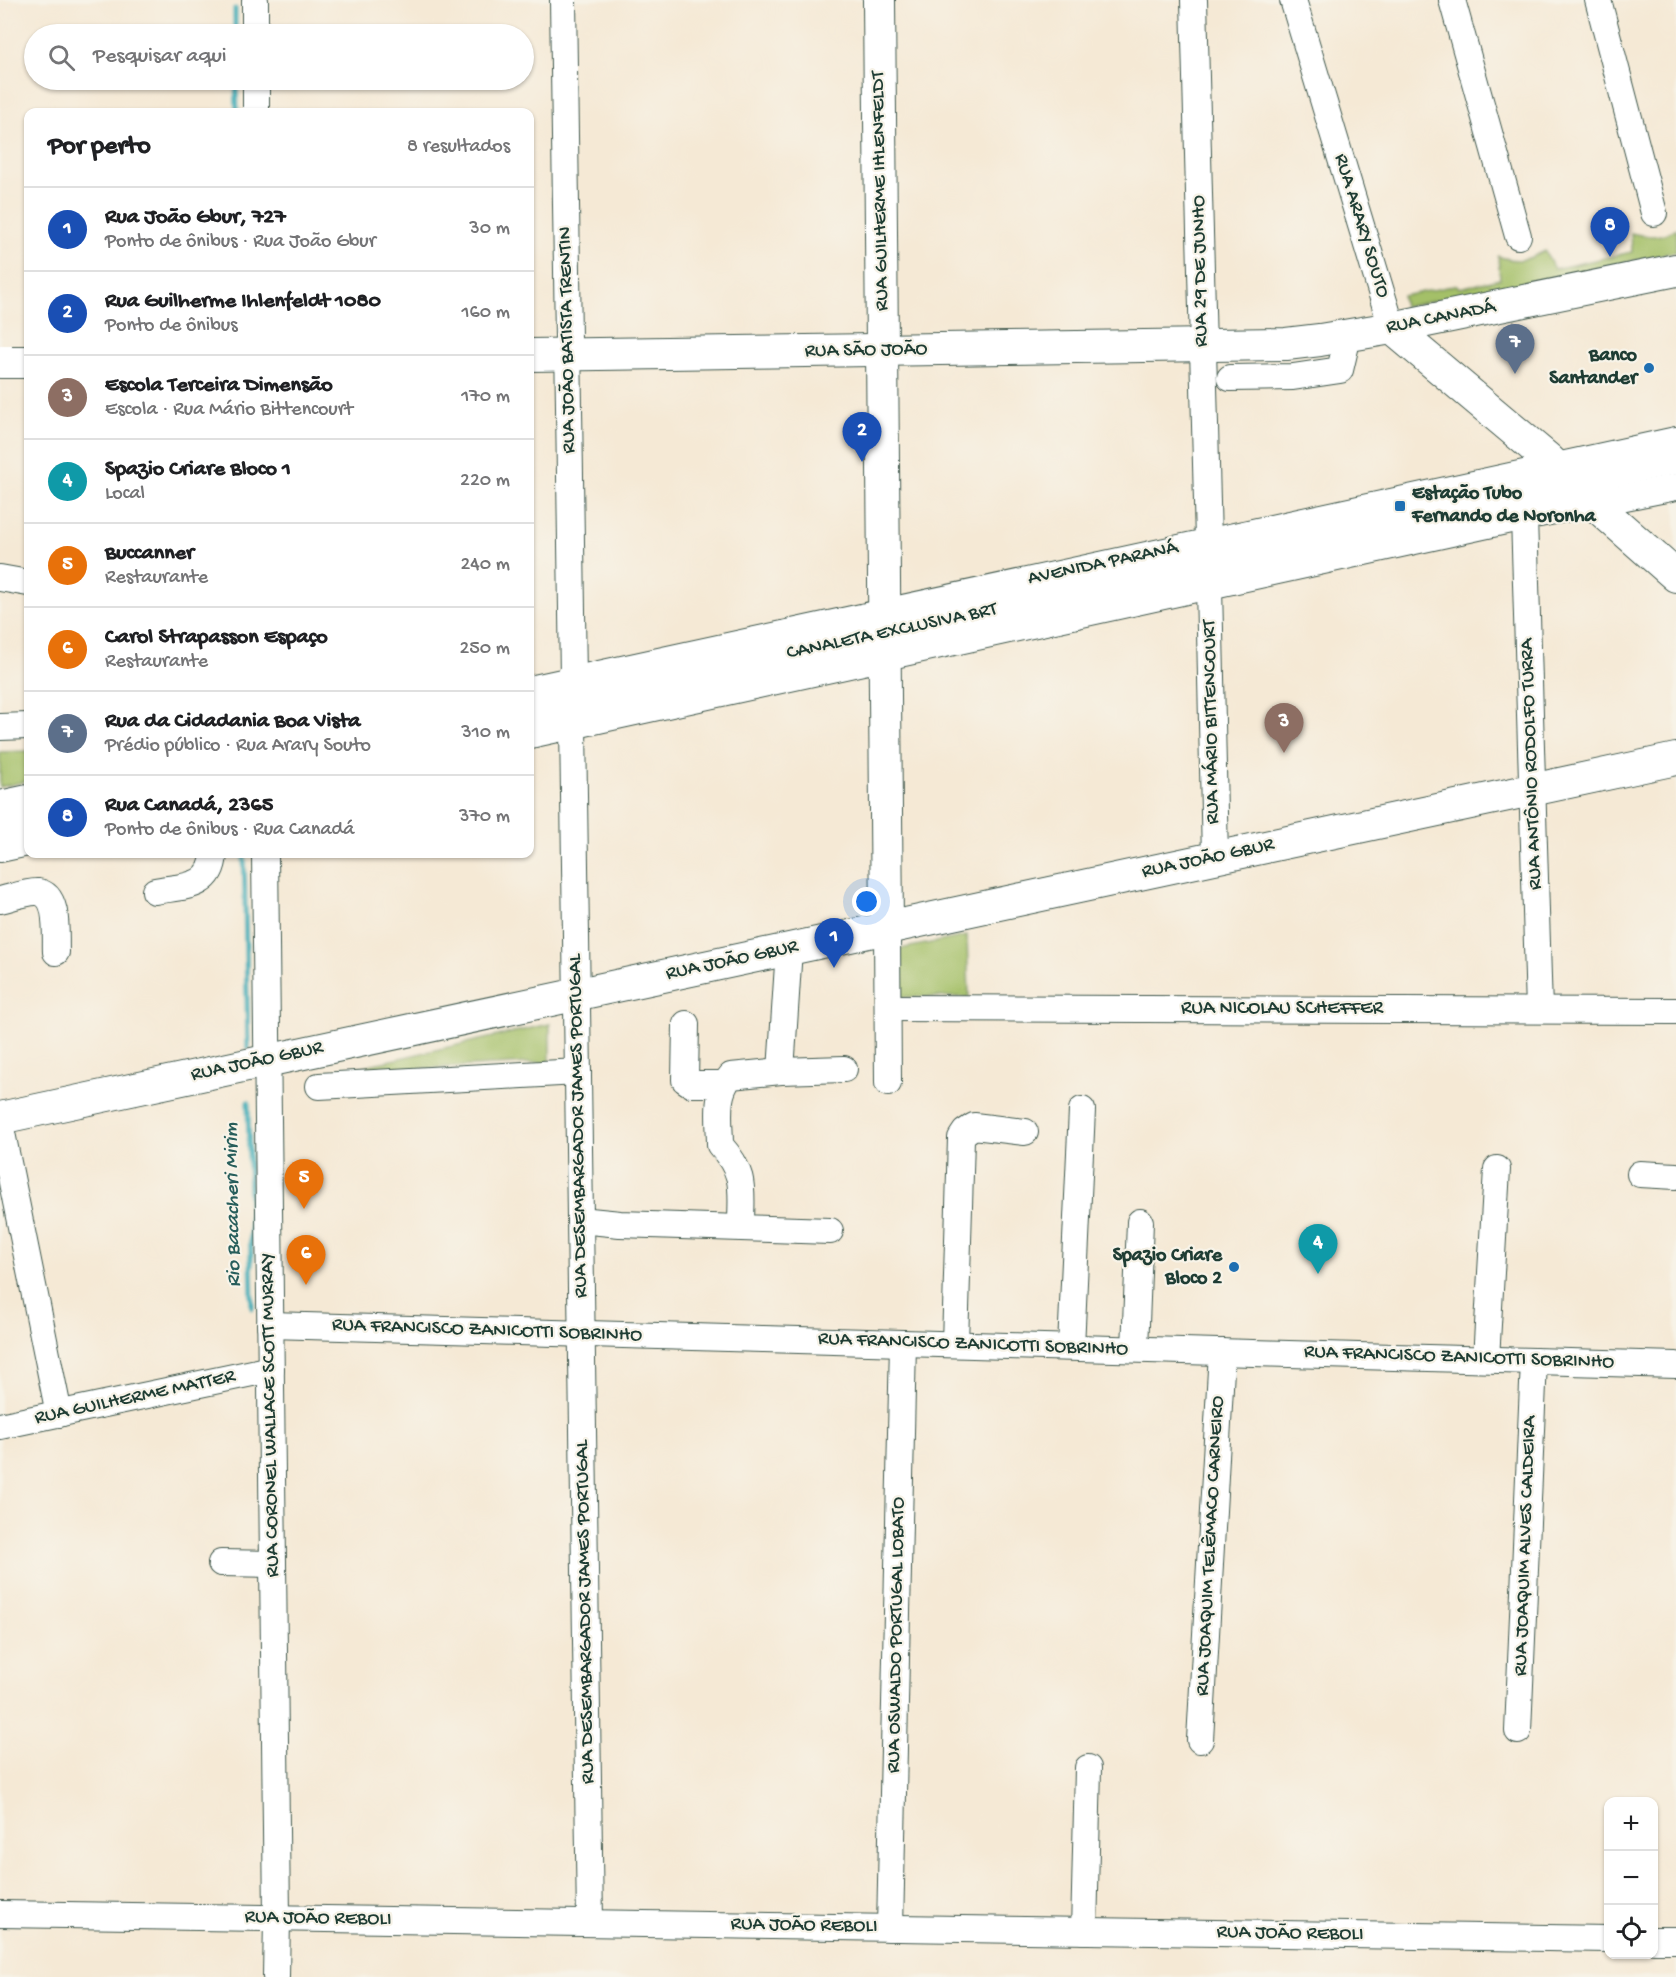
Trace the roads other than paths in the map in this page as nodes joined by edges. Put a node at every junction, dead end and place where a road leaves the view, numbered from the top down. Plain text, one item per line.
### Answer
1 (255, 0) edge
2 (563, 0) edge
3 (879, 0) edge
4 (1194, 0) edge
5 (1293, 0) edge
6 (1452, 0) edge
7 (1598, 0) edge
8 (255, 24) edge
9 (256, 90) edge
10 (256, 108) edge
11 (1654, 213) dead end
12 (1518, 236) dead end
13 (1676, 270) edge
14 (1392, 328) junction
15 (1348, 336) junction
16 (1269, 345) junction
17 (1203, 346) junction
18 (883, 350) junction
19 (568, 354) junction
20 (534, 355) edge
21 (0, 362) edge
22 (24, 362) edge
23 (1293, 376) junction
24 (1230, 378) dead end
25 (1676, 440) edge
26 (1676, 461) edge
27 (1564, 474) junction
28 (1676, 487) edge
29 (1595, 504) junction
30 (1524, 518) junction
31 (1208, 541) junction
32 (1676, 576) edge
33 (0, 578) edge
34 (24, 582) edge
35 (1209, 586) junction
36 (885, 634) junction
37 (573, 679) junction
38 (534, 688) edge
39 (534, 710) edge
40 (573, 725) junction
41 (24, 726) edge
42 (0, 727) edge
43 (534, 734) edge
44 (1676, 759) edge
45 (1533, 790) junction
46 (24, 799) edge
47 (0, 804) edge
48 (24, 822) edge
49 (0, 827) edge
50 (24, 844) edge
51 (0, 849) edge
52 (214, 858) edge
53 (265, 858) edge
54 (1215, 858) junction
55 (155, 891) dead end
56 (0, 900) edge
57 (888, 928) junction
58 (789, 949) junction
59 (56, 952) dead end
60 (577, 994) junction
61 (888, 1008) junction
62 (1539, 1010) junction
63 (1676, 1011) edge
64 (686, 1024) dead end
65 (267, 1060) junction
66 (844, 1069) dead end
67 (781, 1071) junction
68 (578, 1072) junction
69 (888, 1083) dead end
70 (724, 1084) junction
71 (319, 1086) dead end
72 (1082, 1110) dead end
73 (0, 1118) edge
74 (0, 1123) edge
75 (1025, 1132) dead end
76 (1497, 1169) dead end
77 (1640, 1174) dead end
78 (1676, 1176) edge
79 (580, 1220) junction
80 (1140, 1222) dead end
81 (741, 1227) junction
82 (830, 1231) dead end
83 (270, 1325) junction
84 (582, 1334) junction
85 (903, 1343) junction
86 (955, 1344) junction
87 (1071, 1347) junction
88 (1135, 1349) junction
89 (1222, 1352) junction
90 (1486, 1359) junction
91 (1534, 1360) junction
92 (1676, 1365) edge
93 (271, 1369) junction
94 (59, 1414) junction
95 (0, 1426) edge
96 (221, 1563) dead end
97 (273, 1564) junction
98 (1518, 1731) dead end
99 (1200, 1740) dead end
100 (1088, 1768) dead end
101 (0, 1914) edge
102 (277, 1918) junction
103 (590, 1923) junction
104 (891, 1928) junction
105 (1084, 1931) junction
106 (1604, 1939) edge
107 (1658, 1940) edge
108 (1676, 1940) edge
109 (276, 1977) edge

1 - 8 street
2 - 19 street, RUA JOÃO BATISTA TRENTIN
3 - 18 main road, RUA GUILHERME IHLENFELDT
4 - 17 street, RUA 29 DE JUNHO
5 - 14 street, RUA ARARY SOUTO
6 - 12 street
7 - 11 street
9 - 10 street
13 - 14 main road, RUA CANADÁ
14 - 15 main road, RUA CANADÁ
14 - 27 main road
15 - 16 main road, RUA CANADÁ
15 - 23 street
16 - 17 main road, RUA CANADÁ
16 - 23 street
17 - 18 main road, RUA SÃO JOÃO
17 - 31 street, RUA 29 DE JUNHO
18 - 19 main road, RUA SÃO JOÃO
18 - 36 main road, RUA GUILHERME IHLENFELDT
19 - 20 main road, RUA SÃO JOÃO
19 - 37 street, RUA JOÃO BATISTA TRENTIN
21 - 22 main road
23 - 24 street
25 - 27 street, AVENIDA PARANÁ
26 - 27 street, CANALETA EXCLUSIVA BRT
27 - 29 main road
27 - 31 street, AVENIDA PARANÁ
27 - 36 street, CANALETA EXCLUSIVA BRT
28 - 29 street, AVENIDA PARANÁ
29 - 30 street, AVENIDA PARANÁ
29 - 32 main road
30 - 35 street, AVENIDA PARANÁ
30 - 45 street, RUA ANTÔNIO RODOLFO TURRA
31 - 36 street, AVENIDA PARANÁ
33 - 34 street
35 - 36 street, AVENIDA PARANÁ
35 - 54 street, RUA MÁRIO BITTENCOURT
36 - 37 street, AVENIDA PARANÁ
36 - 39 street, CANALETA EXCLUSIVA BRT
36 - 40 street, AVENIDA PARANÁ
36 - 57 main road
37 - 38 street, AVENIDA PARANÁ
40 - 43 street, AVENIDA PARANÁ
40 - 60 street, RUA DESEMBARGADOR JAMES PORTUGAL
41 - 42 street
44 - 45 main road, RUA JOÃO GBUR
45 - 54 main road, RUA JOÃO GBUR
45 - 62 street, RUA ANTÔNIO RODOLFO TURRA
46 - 47 street
48 - 49 street
50 - 51 street
52 - 55 street
53 - 65 street, RUA CORONEL WALLACE SCOTT MURRAY
54 - 57 main road, RUA JOÃO GBUR
56 - 59 street
57 - 58 main road, RUA JOÃO GBUR
57 - 61 street
58 - 60 main road, RUA JOÃO GBUR
58 - 67 street
60 - 65 main road, RUA JOÃO GBUR
60 - 68 street, RUA DESEMBARGADOR JAMES PORTUGAL
61 - 62 street, RUA NICOLAU SCHEFFER
61 - 69 street
62 - 63 street, RUA NICOLAU SCHEFFER
64 - 70 street
65 - 73 main road, RUA JOÃO GBUR
65 - 83 street, RUA CORONEL WALLACE SCOTT MURRAY
66 - 67 street
67 - 70 street
68 - 71 street
68 - 79 street, RUA DESEMBARGADOR JAMES PORTUGAL
70 - 81 street
72 - 87 street
74 - 94 street
75 - 86 street
76 - 90 street
77 - 78 street
79 - 81 street
79 - 84 street, RUA DESEMBARGADOR JAMES PORTUGAL
80 - 88 street
81 - 82 street
83 - 84 street, RUA FRANCISCO ZANICOTTI SOBRINHO
83 - 93 street, RUA CORONEL WALLACE SCOTT MURRAY
84 - 85 street, RUA FRANCISCO ZANICOTTI SOBRINHO
84 - 103 street, RUA DESEMBARGADOR JAMES PORTUGAL
85 - 86 street, RUA FRANCISCO ZANICOTTI SOBRINHO
85 - 104 street, RUA OSWALDO PORTUGAL LOBATO
86 - 87 street, RUA FRANCISCO ZANICOTTI SOBRINHO
87 - 88 street, RUA FRANCISCO ZANICOTTI SOBRINHO
88 - 89 street, RUA FRANCISCO ZANICOTTI SOBRINHO
89 - 90 street, RUA FRANCISCO ZANICOTTI SOBRINHO
89 - 99 street, RUA JOAQUIM TELÊMACO CARNEIRO
90 - 91 street, RUA FRANCISCO ZANICOTTI SOBRINHO
91 - 92 street, RUA FRANCISCO ZANICOTTI SOBRINHO
91 - 98 street, RUA JOAQUIM ALVES CALDEIRA
93 - 94 street, RUA GUILHERME MATTER
93 - 97 street, RUA CORONEL WALLACE SCOTT MURRAY
94 - 95 street, RUA GUILHERME MATTER
96 - 97 street
97 - 102 street, RUA CORONEL WALLACE SCOTT MURRAY
100 - 105 street
101 - 102 street, RUA JOÃO REBOLI
102 - 103 street, RUA JOÃO REBOLI
102 - 109 street, RUA CORONEL WALLACE SCOTT MURRAY
103 - 104 street, RUA JOÃO REBOLI
104 - 105 street, RUA JOÃO REBOLI
105 - 106 street, RUA JOÃO REBOLI
107 - 108 street

